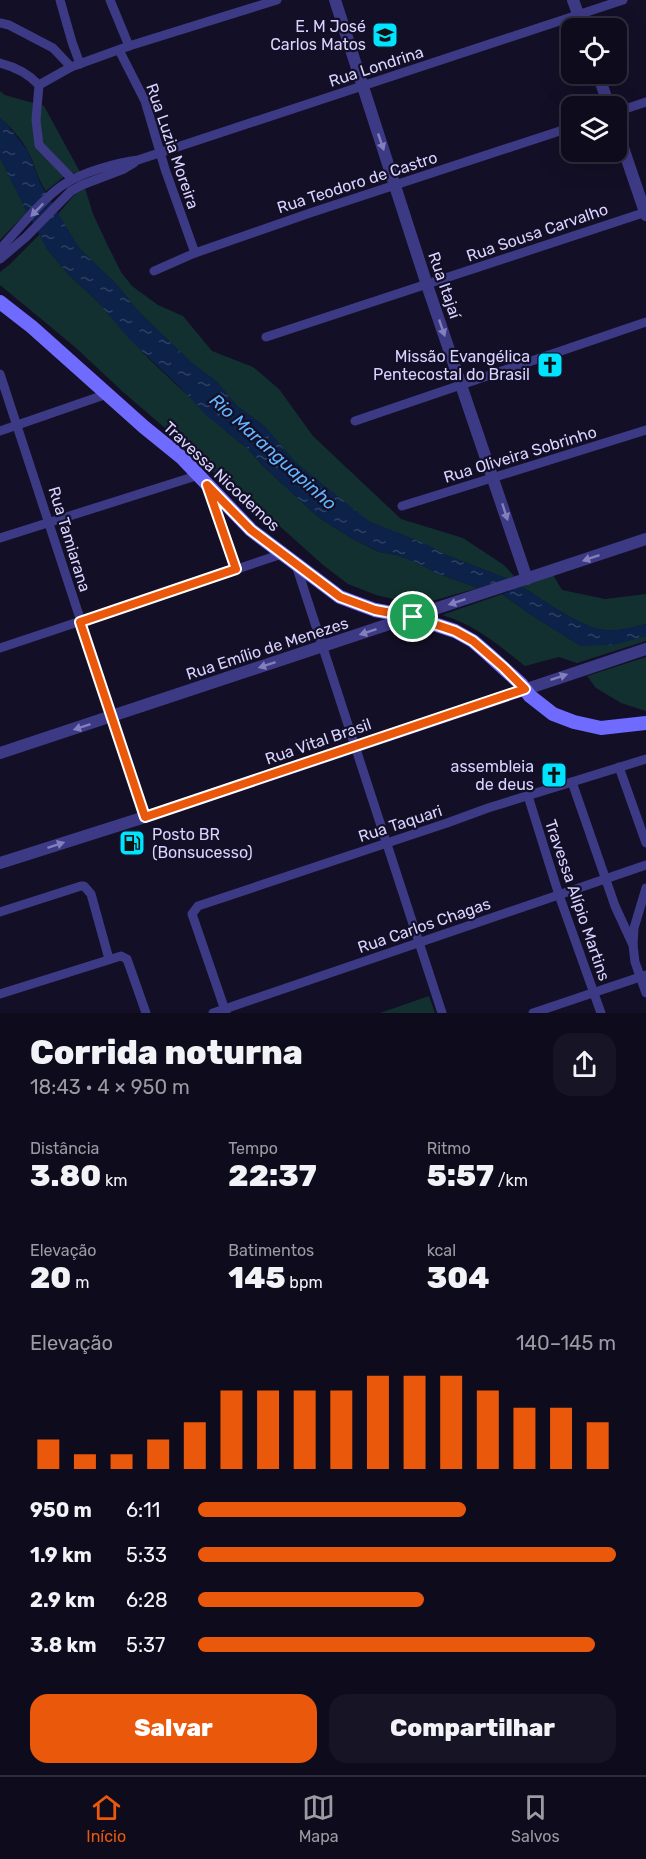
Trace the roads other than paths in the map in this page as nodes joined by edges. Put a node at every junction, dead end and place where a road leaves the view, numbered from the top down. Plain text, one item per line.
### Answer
1 (60, 0) edge
2 (110, 0) edge
3 (277, 0) edge
4 (335, 0) edge
5 (573, 0) edge
6 (622, 0) edge
7 (578, 15) junction
8 (579, 18) edge
9 (0, 23) edge
10 (129, 46) junction
11 (119, 50) junction
12 (0, 63) edge
13 (76, 65) junction
14 (39, 85) junction
15 (362, 87) junction
16 (646, 102) edge
17 (627, 108) edge
18 (561, 131) edge
19 (160, 152) junction
20 (627, 159) edge
21 (138, 160) junction
22 (72, 179) junction
23 (395, 185) junction
24 (646, 213) edge
25 (0, 249) edge
26 (195, 253) junction
27 (0, 259) edge
28 (154, 271) dead end
29 (427, 285) junction
30 (0, 302) edge
31 (646, 322) edge
32 (266, 337) dead end
33 (0, 374) edge
34 (461, 384) junction
35 (107, 394) junction
36 (355, 421) dead end
37 (18, 425) junction
38 (0, 430) edge
39 (646, 430) edge
40 (494, 478) junction
41 (203, 480) junction
42 (402, 506) dead end
43 (49, 522) junction
44 (0, 538) edge
45 (646, 539) edge
46 (282, 554) junction
47 (295, 564) junction
48 (236, 569) junction
49 (522, 580) junction
50 (413, 617) junction
51 (80, 622) junction
52 (322, 647) junction
53 (0, 648) edge
54 (646, 649) edge
55 (525, 689) junction
56 (111, 717) junction
57 (646, 723) edge
58 (355, 746) junction
59 (0, 753) edge
60 (646, 759) edge
61 (619, 767) junction
62 (572, 782) junction
63 (528, 796) junction
64 (145, 817) junction
65 (646, 843) edge
66 (387, 844) junction
67 (0, 863) edge
68 (646, 865) edge
69 (605, 878) junction
70 (646, 888) edge
71 (559, 895) junction
72 (0, 912) edge
73 (419, 942) junction
74 (633, 945) junction
75 (109, 959) junction
76 (643, 976) edge
77 (594, 993) junction
78 (646, 993) edge
79 (0, 994) edge
80 (226, 1011) edge
81 (146, 1013) edge
82 (213, 1013) edge
83 (442, 1013) edge
84 (533, 1013) edge
85 (601, 1013) edge

1 - 13 street
2 - 10 street
3 - 10 street
4 - 15 street, Rua Itajaí
5 - 7 street
6 - 7 street, Rua Londrina
7 - 8 street
7 - 15 street, Rua Londrina
9 - 13 street
10 - 11 street
11 - 13 street
11 - 19 street, Rua Luzia Moreira
12 - 14 street
13 - 14 street
14 - 22 street
15 - 19 street, Rua Londrina
15 -> 23 street, Rua Itajaí
16 - 17 street
18 - 23 street, Rua Teodoro de Castro
19 - 21 street, Rua Londrina
19 - 26 street, Rua Luzia Moreira
20 - 24 street
21 - 22 street
21 - 27 street
22 -> 25 street
23 - 26 street, Rua Teodoro de Castro
23 - 29 street, Rua Itajaí
24 - 29 street, Rua Sousa Carvalho
26 - 28 street, Rua Teodoro de Castro
29 - 32 street, Rua Sousa Carvalho
29 -> 34 street, Rua Itajaí
30 - 35 main road, Travessa Nicodemos
31 - 34 street
33 - 37 street, Rua Tamiarana
34 - 36 street
34 - 40 street, Rua Itajaí
35 - 37 street
35 - 41 main road, Travessa Nicodemos
37 - 38 street
37 - 43 street, Rua Tamiarana
39 - 40 street, Rua Oliveira Sobrinho
40 - 42 street, Rua Oliveira Sobrinho
40 -> 49 street, Rua Itajaí
41 - 43 street
41 - 46 main road, Travessa Nicodemos
41 - 48 street
43 - 44 street
43 - 51 street, Rua Tamiarana
45 -> 49 street, Rua Emílio de Menezes
46 - 47 main road, Travessa Nicodemos
46 - 48 street
47 - 50 main road, Travessa Nicodemos
47 - 52 street
48 - 51 street
49 -> 50 street, Rua Emílio de Menezes
50 -> 52 street, Rua Emílio de Menezes
50 - 55 main road, Travessa Nicodemos
51 - 53 street
51 - 56 street, Rua Tamiarana
52 -> 56 street, Rua Emílio de Menezes
52 - 58 street
55 -> 54 street, Rua Vital Brasil
55 - 57 main road, Travessa Nicodemos
55 - 58 street, Rua Vital Brasil
56 -> 59 street, Rua Emílio de Menezes
56 - 64 street, Rua Tamiarana
58 - 64 street, Rua Vital Brasil
58 - 66 street
60 - 61 street, Rua Taquari
61 - 62 street, Rua Taquari
61 - 65 street
62 - 63 street, Rua Taquari
62 - 69 street
63 - 66 street, Rua Taquari
63 - 71 street, Travessa Alípio Martins
67 -> 64 street, Rua Vital Brasil
66 - 73 street
66 - 80 street, Rua Taquari
68 - 69 street, Rua Carlos Chagas
69 - 71 street, Rua Carlos Chagas
69 - 74 street
70 - 74 street
71 - 73 street, Rua Carlos Chagas
71 - 77 street, Travessa Alípio Martins
72 - 75 street
73 - 80 street, Rua Carlos Chagas
73 - 83 street
74 - 76 street
75 - 79 street
75 - 81 street
76 - 77 street
76 - 78 street
77 - 84 street
77 - 85 street, Travessa Alípio Martins
80 - 82 street, Rua Carlos Chagas

